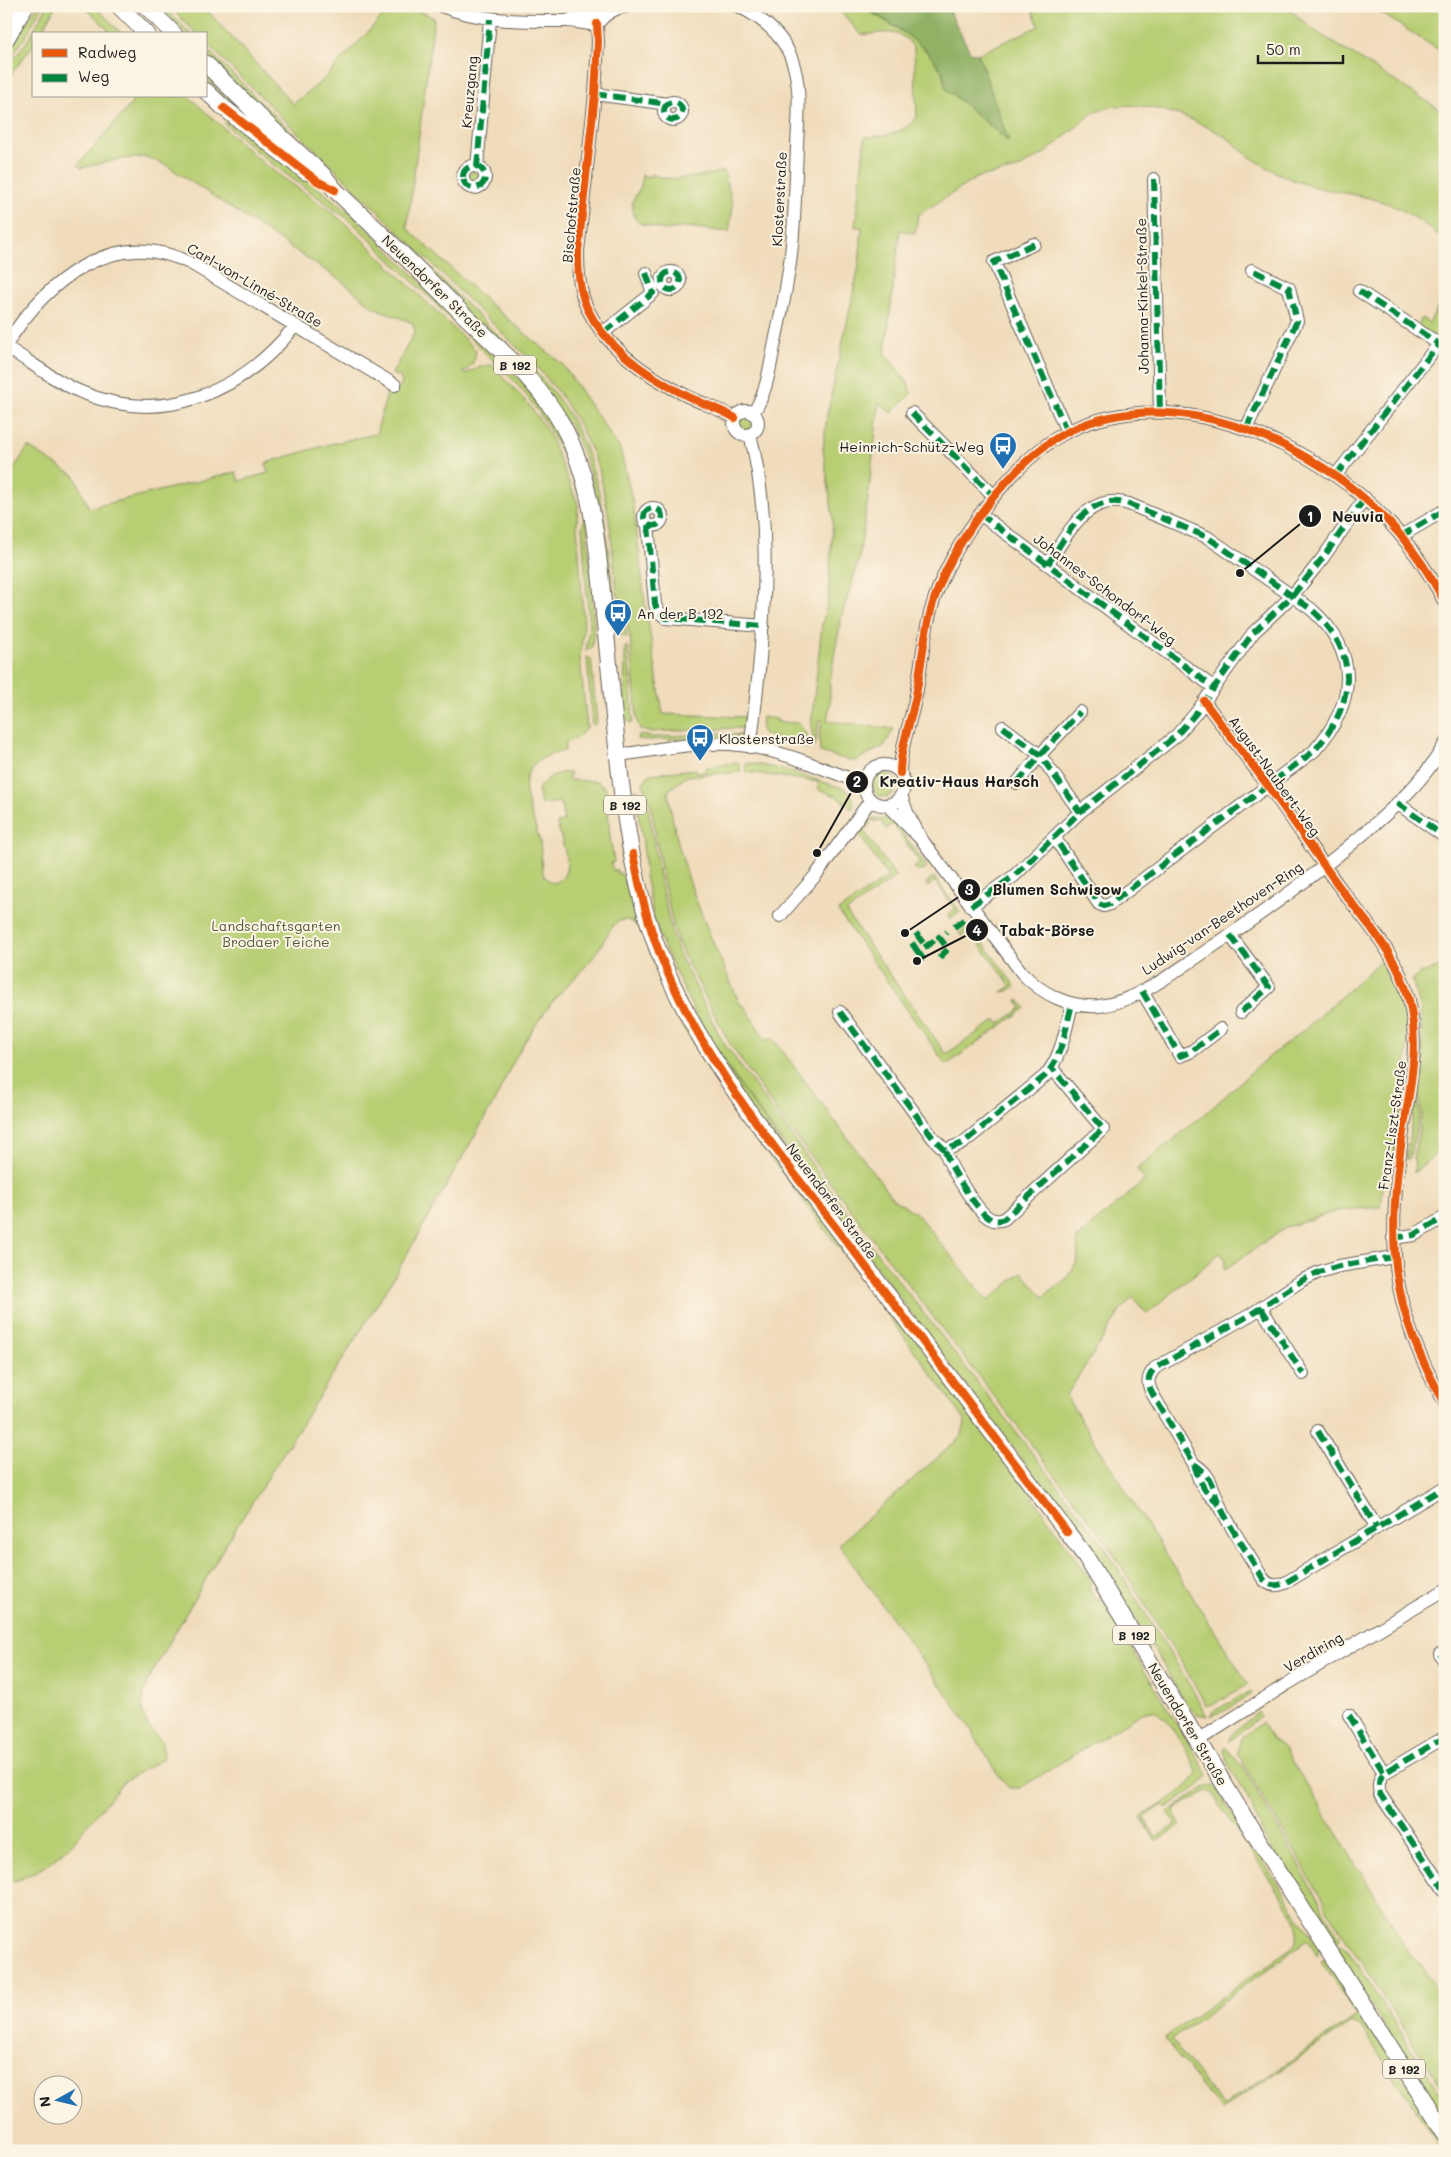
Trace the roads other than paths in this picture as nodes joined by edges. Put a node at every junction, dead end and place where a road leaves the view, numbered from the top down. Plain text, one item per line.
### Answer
1 (26, 6) edge
2 (119, 6) edge
3 (146, 6) edge
4 (440, 6) edge
5 (628, 6) edge
6 (738, 6) edge
7 (606, 14) junction
8 (490, 19) junction
9 (569, 20) junction
10 (597, 24) junction
11 (145, 32) edge
12 (172, 32) edge
13 (6, 38) edge
14 (208, 66) edge
15 (208, 93) edge
16 (595, 94) junction
17 (668, 104) dead end
18 (477, 167) dead end
19 (1154, 179) dead end
20 (335, 190) junction
21 (1034, 244) dead end
22 (1252, 270) dead end
23 (646, 273) dead end
24 (1359, 292) dead end
25 (296, 326) junction
26 (604, 332) junction
27 (6, 346) edge
28 (1441, 346) edge
29 (395, 385) dead end
30 (1160, 411) junction
31 (753, 413) junction
32 (912, 413) dead end
33 (736, 418) junction
34 (1246, 429) junction
35 (1067, 432) junction
36 (750, 434) junction
37 (1336, 475) junction
38 (994, 496) junction
39 (1365, 498) junction
40 (1445, 510) edge
41 (980, 514) junction
42 (648, 525) dead end
43 (1401, 536) junction
44 (1048, 564) junction
45 (1293, 595) junction
46 (1445, 602) edge
47 (763, 626) junction
48 (1213, 687) junction
49 (1204, 702) junction
50 (1080, 712) dead end
51 (909, 725) junction
52 (1003, 727) dead end
53 (1445, 744) edge
54 (750, 747) junction
55 (619, 755) junction
56 (1040, 755) junction
57 (812, 764) junction
58 (886, 764) junction
59 (870, 769) junction
60 (900, 773) junction
61 (1017, 783) dead end
62 (1268, 785) junction
63 (863, 788) junction
64 (901, 796) junction
65 (870, 801) junction
66 (1397, 804) junction
67 (886, 805) junction
68 (1080, 812) junction
69 (1054, 837) junction
70 (1445, 837) edge
71 (922, 840) junction
72 (1325, 866) junction
73 (971, 906) junction
74 (780, 916) dead end
75 (1230, 935) junction
76 (1142, 991) junction
77 (1072, 1004) junction
78 (840, 1012) dead end
79 (1241, 1012) dead end
80 (1221, 1030) dead end
81 (1052, 1068) junction
82 (945, 1150) junction
83 (1445, 1217) edge
84 (1393, 1238) junction
85 (1394, 1257) junction
86 (1261, 1308) junction
87 (1303, 1374) dead end
88 (1445, 1403) edge
89 (1318, 1431) dead end
90 (1445, 1487) edge
91 (1378, 1528) junction
92 (1445, 1590) edge
93 (1349, 1715) dead end
94 (1445, 1737) edge
95 (1197, 1741) junction
96 (1384, 1773) junction
97 (1445, 1891) edge
98 (1445, 2133) edge

1 - 13 main road
2 - 11 main road
3 - 12 main road
4 - 8 street
5 - 7 street
6 - 31 street, Klosterstraße
7 - 9 street
7 - 10 street
8 - 9 street
8 - 18 street, Kreuzgang
9 - 10 street
10 - 16 street, Bischofstraße
14 - 20 main road, Neuendorfer Straße / B 192
15 - 20 main road, Neuendorfer Straße / B 192
16 - 17 street
16 - 26 street, Bischofstraße
19 - 30 street, Johanna-Kinkel-Straße
20 - 55 main road, Neuendorfer Straße / B 192
21 - 35 street
22 - 34 street
23 - 26 street
24 - 28 street
25 - 27 street
25 - 27 street, Carl-von-Linné-Straße
25 - 29 street, Carl-von-Linné-Straße
26 - 33 street, Bischofstraße
28 - 37 street
30 - 34 street, Ludwig-van-Beethoven-Ring
30 - 35 street, Ludwig-van-Beethoven-Ring
31 - 33 street
31 - 36 street, Klosterstraße
32 - 38 street
33 - 36 street
34 - 37 street, Ludwig-van-Beethoven-Ring
35 - 38 street, Ludwig-van-Beethoven-Ring
36 - 47 street, Klosterstraße
37 - 39 street, Ludwig-van-Beethoven-Ring
38 - 41 street, Ludwig-van-Beethoven-Ring
39 - 43 street, Ludwig-van-Beethoven-Ring
39 - 45 street
40 - 43 street
41 - 44 street, Johannes-Schondorf-Weg
41 - 51 street, Ludwig-van-Beethoven-Ring
42 - 47 street
43 - 46 street, Ludwig-van-Beethoven-Ring
44 - 45 street
44 - 48 street, Johannes-Schondorf-Weg
45 - 48 street
45 - 62 street
47 - 54 street, Klosterstraße
48 - 49 street
49 - 62 street, August-Naubert-Weg
49 - 68 street
50 - 56 street
51 - 58 street, Ludwig-van-Beethoven-Ring
51 - 60 street, Ludwig-van-Beethoven-Ring
52 - 56 street
53 - 66 street, Ludwig-van-Beethoven-Ring
54 - 55 street
54 - 57 street
55 - 95 main road, Neuendorfer Straße / B 192
56 - 61 street
56 - 68 street
57 - 59 street
57 - 63 street
58 - 59 street
58 - 60 street
59 - 63 street
60 - 64 street, Ludwig-van-Beethoven-Ring
62 - 69 street
62 - 72 street, August-Naubert-Weg
63 - 65 street
64 - 67 street
64 - 71 street, Ludwig-van-Beethoven-Ring
65 - 67 street
65 - 74 street
66 - 70 street
66 - 72 street, Ludwig-van-Beethoven-Ring
67 - 71 street, Ludwig-van-Beethoven-Ring
68 - 69 street
69 - 73 street
71 - 73 street, Ludwig-van-Beethoven-Ring
72 - 75 street, Ludwig-van-Beethoven-Ring
72 - 84 street, Franz-Liszt-Straße
73 - 77 street, Ludwig-van-Beethoven-Ring
75 - 76 street, Ludwig-van-Beethoven-Ring
75 - 79 street
76 - 77 street, Ludwig-van-Beethoven-Ring
76 - 80 street
77 - 81 street
78 - 82 street
81 - 82 street
81 - 82 street
83 - 84 street
84 - 85 street, Franz-Liszt-Straße
85 - 86 street
85 - 88 street, Franz-Liszt-Straße
86 - 87 street
86 - 91 street
89 - 91 street
90 - 91 street
92 - 95 street, Verdiring
93 - 96 street
94 - 96 street
95 - 98 main road, Neuendorfer Straße / B 192
96 - 97 street

